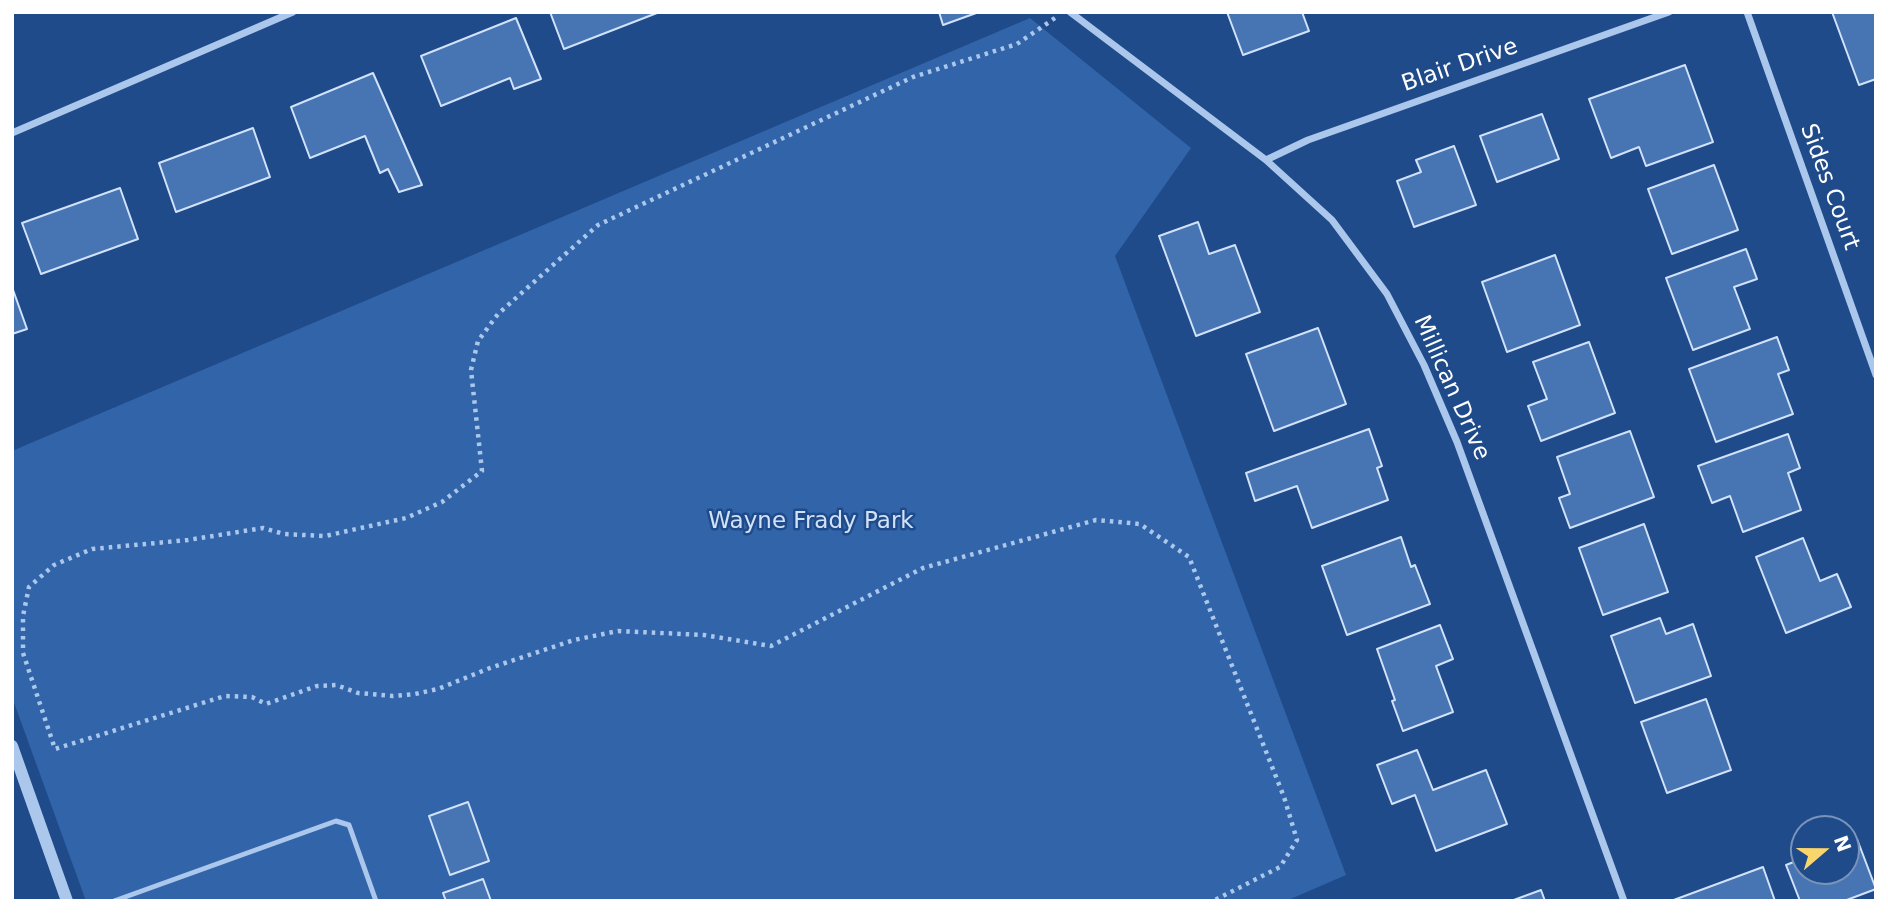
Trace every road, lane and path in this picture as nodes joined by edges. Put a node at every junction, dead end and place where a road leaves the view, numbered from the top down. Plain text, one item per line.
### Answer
1 (293, 12) edge
2 (1063, 12) edge
3 (1070, 12) edge
4 (1669, 12) edge
5 (1747, 12) edge
6 (12, 133) edge
7 (1266, 160) junction
8 (1876, 375) edge
9 (12, 746) edge
10 (67, 901) edge
11 (114, 901) edge
12 (376, 901) edge
13 (1213, 901) edge
14 (1624, 901) edge

1 - 6 street
2 - 13 path
3 - 7 street, Millican Drive
4 - 7 street, Blair Drive
5 - 8 street, Sides Court
7 - 14 street, Millican Drive
9 - 10 street
11 - 12 lane

